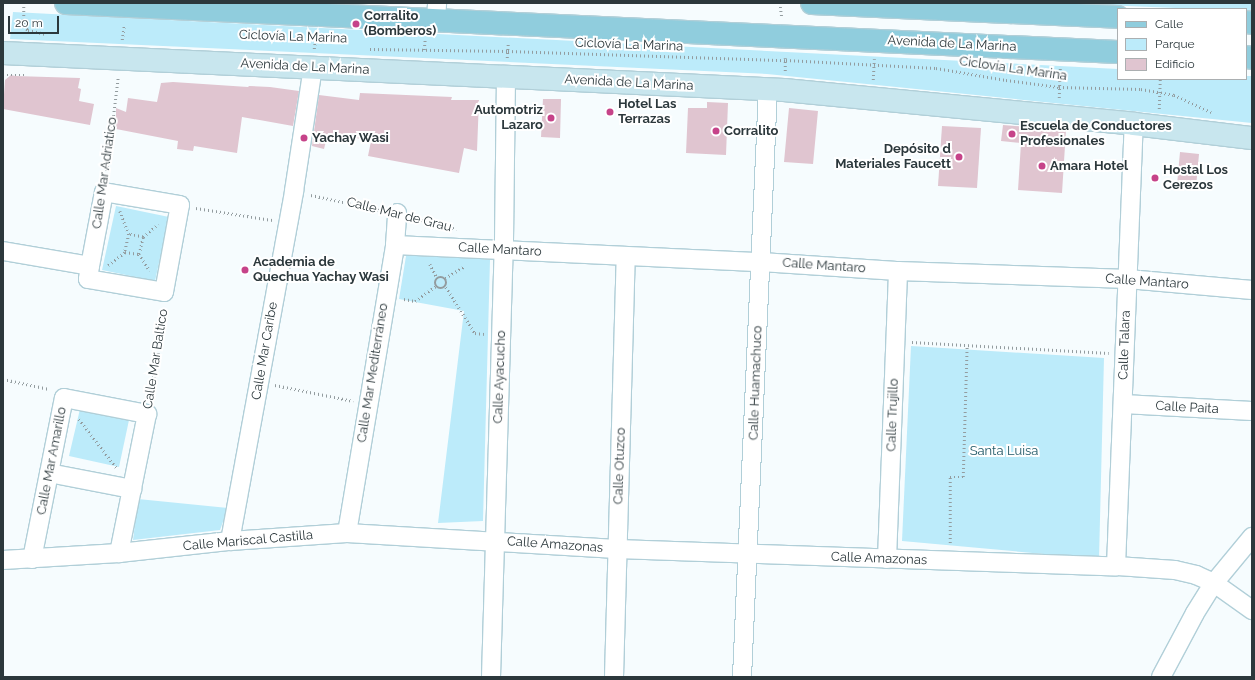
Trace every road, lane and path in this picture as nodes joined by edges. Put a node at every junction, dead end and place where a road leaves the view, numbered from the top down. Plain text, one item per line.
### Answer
1 (24, 3) edge
2 (66, 3) edge
3 (812, 3) edge
4 (317, 14) junction
5 (433, 14) edge
6 (1117, 17) edge
7 (510, 24) junction
8 (50, 36) dead end
9 (783, 37) junction
10 (115, 40) dead end
11 (130, 41) dead end
12 (369, 49) dead end
13 (1061, 49) junction
14 (424, 50) junction
15 (508, 51) junction
16 (1117, 52) edge
17 (3, 53) edge
18 (314, 53) junction
19 (786, 60) junction
20 (423, 73) junction
21 (506, 77) junction
22 (117, 80) dead end
23 (1160, 80) edge
24 (1059, 87) junction
25 (776, 89) junction
26 (1159, 92) junction
27 (1214, 114) dead end
28 (1058, 117) junction
29 (1134, 124) junction
30 (1159, 127) junction
31 (1252, 138) edge
32 (294, 191) junction
33 (104, 192) junction
34 (180, 205) junction
35 (397, 213) junction
36 (289, 222) junction
37 (458, 229) dead end
38 (129, 234) joint
39 (395, 245) junction
40 (503, 250) junction
41 (3, 251) edge
42 (626, 256) junction
43 (761, 262) junction
44 (90, 266) junction
45 (898, 271) junction
46 (1128, 279) junction
47 (436, 286) junction
48 (446, 287) junction
49 (1252, 290) edge
50 (164, 292) junction
51 (386, 296) junction
52 (501, 335) junction
53 (896, 342) junction
54 (966, 345) junction
55 (1125, 354) junction
56 (3, 379) edge
57 (259, 382) junction
58 (64, 398) junction
59 (369, 404) junction
60 (1123, 404) junction
61 (1252, 411) edge
62 (147, 414) junction
63 (49, 473) junction
64 (132, 489) junction
65 (347, 533) junction
66 (1252, 537) edge
67 (230, 541) junction
68 (494, 541) junction
69 (617, 549) junction
70 (119, 553) junction
71 (748, 554) junction
72 (32, 559) junction
73 (887, 559) junction
74 (3, 560) edge
75 (950, 561) junction
76 (1116, 566) junction
77 (1214, 583) junction
78 (1252, 610) edge
79 (491, 677) edge
80 (614, 677) edge
81 (742, 677) edge
82 (1161, 677) edge

1 - 8 path
2 - 4 main road, Avenida de La Marina
3 - 6 main road
4 - 5 main road, Avenida de La Marina
4 - 18 path
5 - 7 main road, Avenida de La Marina
5 - 14 path
7 - 9 main road, Avenida de La Marina
7 - 15 path
9 - 13 main road, Avenida de La Marina
9 - 19 path
10 - 11 path
12 - 14 path, Ciclovía La Marina
13 - 16 main road, Avenida de La Marina
13 - 24 path
14 - 15 path, Ciclovía La Marina
14 - 20 path
15 - 19 path, Ciclovía La Marina
15 - 21 path
17 - 18 main road, Avenida de La Marina
18 - 20 main road, Avenida de La Marina
18 - 32 street, Calle Mar Caribe
19 - 24 path, Ciclovía La Marina
19 - 25 path
20 - 21 main road, Avenida de La Marina
21 - 25 main road, Avenida de La Marina
21 - 40 street, Calle Ayacucho
22 - 33 path, Calle Mar Adriatico
23 - 26 path
24 - 26 path, Ciclovía La Marina
24 - 28 path
25 - 28 main road, Avenida de La Marina
25 - 43 street, Calle Huamachuco
26 - 27 path, Ciclovía La Marina
26 - 30 path
28 - 29 main road, Avenida de La Marina
29 - 30 main road, Avenida de La Marina
29 - 46 street, Calle Talara
30 - 31 main road, Avenida de La Marina
32 - 35 path, Calle Mar de Grau
32 - 36 street, Calle Mar Caribe
33 - 34 street
33 - 44 street, Calle Mar Adriatico
34 - 36 path
34 - 50 street, Calle Mar Baltico
35 - 37 path, Calle Mar de Grau
35 - 39 street, Calle Mar Mediterráneo
36 - 57 street, Calle Mar Caribe
38 - 38 path
39 - 40 street, Calle Mantaro
39 - 51 street, Calle Mar Mediterráneo
40 - 42 street, Calle Mantaro
40 - 52 street, Calle Ayacucho
41 - 44 street
42 - 43 street, Calle Mantaro
42 - 69 street, Calle Otuzco
43 - 45 street, Calle Mantaro
43 - 71 street, Calle Huamachuco
44 - 50 street
45 - 46 street, Calle Mantaro
45 - 53 street, Calle Trujillo
46 - 49 street, Calle Mantaro
46 - 55 street, Calle Talara
47 - 48 path
47 - 48 path
47 - 51 path
48 - 52 path
50 - 62 path, Calle Mar Baltico
51 - 59 street, Calle Mar Mediterráneo
52 - 68 street, Calle Ayacucho
53 - 54 path
53 - 73 street, Calle Trujillo
54 - 55 path
54 - 75 path
55 - 60 street, Calle Talara
56 - 58 path
57 - 59 path
57 - 67 street, Calle Mar Caribe
58 - 62 street, Calle Mar Amarillo
58 - 63 street, Calle Mar Amarillo
58 - 64 path
59 - 65 street, Calle Mar Mediterráneo
60 - 61 street, Calle Paita
60 - 76 street, Calle Talara
62 - 64 street, Calle Mar Baltico
63 - 64 street
63 - 72 street, Calle Mar Amarillo
64 - 70 street, Calle Mar Baltico
65 - 67 street, Calle Mariscal Castilla
65 - 68 street, Calle Mariscal Castilla
66 - 77 street
67 - 70 street, Calle Mariscal Castilla
68 - 69 street, Calle Amazonas
68 - 79 street, Calle Ayacucho
69 - 71 street, Calle Amazonas
69 - 80 street, Calle Otuzco
70 - 72 street, Calle Mariscal Castilla
71 - 73 street, Calle Amazonas
71 - 81 street, Calle Huamachuco
72 - 74 street, Calle Mariscal Castilla
73 - 75 street, Calle Amazonas
75 - 76 street, Calle Amazonas
76 - 77 street, Calle Amazonas
77 - 78 street, Calle Amazonas
77 - 82 street

